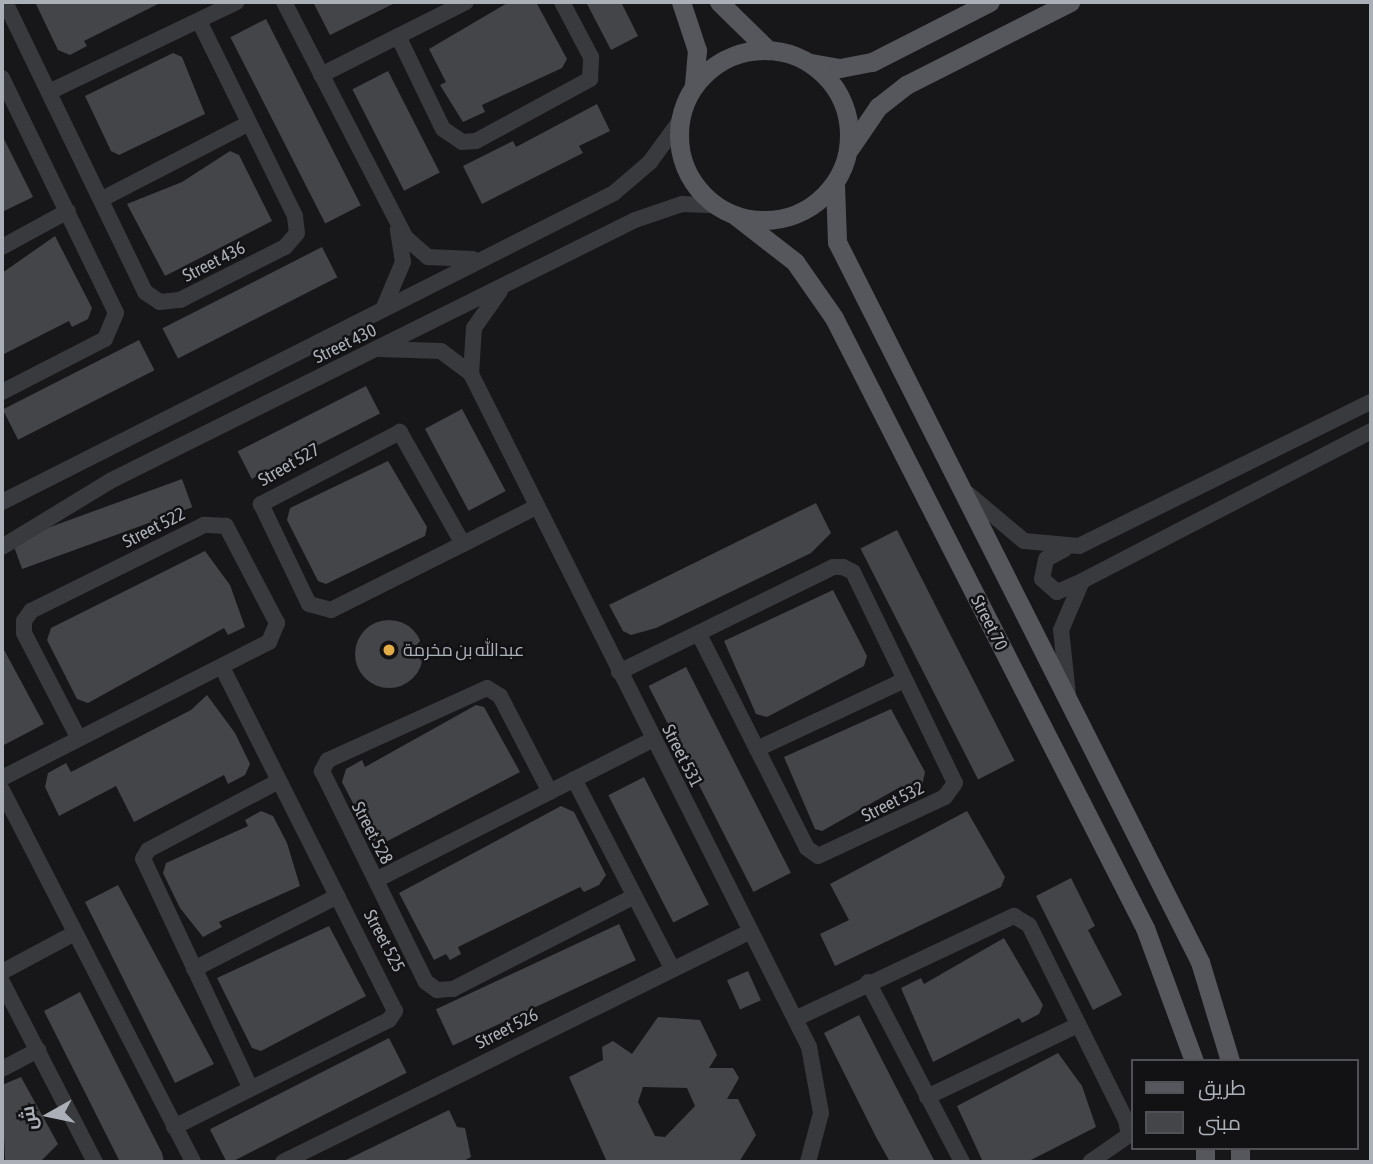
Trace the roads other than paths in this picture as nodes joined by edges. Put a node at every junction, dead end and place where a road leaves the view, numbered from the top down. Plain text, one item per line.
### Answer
1 (5, 2) edge
2 (237, 2) edge
3 (284, 2) edge
4 (466, 2) edge
5 (562, 2) edge
6 (681, 2) edge
7 (719, 2) edge
8 (990, 2) edge
9 (1070, 2) edge
10 (200, 21) junction
11 (398, 36) junction
12 (768, 50) junction
13 (809, 62) junction
14 (321, 75) junction
15 (2, 78) edge
16 (694, 86) junction
17 (49, 92) junction
18 (17, 108) junction
19 (2, 116) edge
20 (680, 121) junction
21 (249, 123) junction
22 (848, 152) junction
23 (835, 184) junction
24 (102, 199) junction
25 (715, 205) junction
26 (68, 212) junction
27 (736, 216) junction
28 (398, 227) junction
29 (2, 247) edge
30 (481, 258) junction
31 (505, 285) junction
32 (383, 308) junction
33 (379, 349) junction
34 (471, 374) junction
35 (2, 392) edge
36 (1371, 402) edge
37 (1371, 431) edge
38 (964, 490) junction
39 (2, 502) edge
40 (536, 507) junction
41 (463, 544) junction
42 (2, 547) edge
43 (1068, 548) junction
44 (1082, 580) junction
45 (699, 634) junction
46 (222, 667) junction
47 (619, 672) junction
48 (905, 680) junction
49 (1069, 701) junction
50 (79, 738) junction
51 (652, 740) junction
52 (757, 749) junction
53 (2, 778) edge
54 (574, 779) junction
55 (279, 781) junction
56 (2, 790) edge
57 (550, 792) junction
58 (376, 880) junction
59 (338, 897) junction
60 (635, 897) junction
61 (749, 932) junction
62 (73, 934) junction
63 (673, 968) junction
64 (194, 969) junction
65 (2, 972) edge
66 (2, 982) edge
67 (868, 982) junction
68 (797, 1018) junction
69 (1078, 1025) junction
70 (38, 1050) junction
71 (1194, 1059) edge
72 (1229, 1059) edge
73 (2, 1069) edge
74 (250, 1087) junction
75 (927, 1097) junction
76 (174, 1127) junction
77 (94, 1162) edge
78 (192, 1162) edge
79 (283, 1162) edge
80 (808, 1162) edge
81 (962, 1162) edge
82 (1090, 1162) edge

1 - 17 street, Street 436
2 - 10 street
3 - 14 street
4 - 11 street
5 - 11 street
6 - 16 main road
7 - 12 main road
8 - 13 main road
9 - 22 main road
10 - 17 street
10 - 21 street, Street 436
11 - 14 street
12 - 13 main road
12 - 16 main road
13 - 22 main road
14 - 28 street
15 - 18 street
16 - 20 main road
17 - 24 street, Street 436
18 - 19 street
18 - 26 street
20 - 25 main road
20 - 30 street, Street 430
21 - 24 street
21 - 24 street, Street 436
22 - 23 main road
23 - 27 main road
23 - 38 main road, Street 70
25 - 27 main road
25 - 31 street, Street 430
26 - 29 street
26 - 35 street
27 - 71 main road, Street 70
28 - 30 street
28 - 32 street
30 - 32 street, Street 430
31 - 33 street, Street 430
31 - 34 street, Street 531
32 - 39 street, Street 430
33 - 34 street, Street 531
33 - 42 street, Street 430
34 - 40 street, Street 531
36 - 43 street
37 - 44 street
38 - 43 street
38 - 49 main road, Street 70
40 - 41 street, Street 527
40 - 47 street, Street 531
41 - 41 street, Street 527
43 - 44 street
44 - 49 street
45 - 47 street, Street 532
45 - 48 street, Street 532
45 - 52 street, Street 532
46 - 50 street, Street 522
46 - 50 street, Street 522
46 - 55 street, Street 525
47 - 51 street, Street 531
48 - 52 street
48 - 52 street, Street 532
49 - 72 main road, Street 70
50 - 53 street, Street 522
51 - 54 street
51 - 61 street, Street 531
54 - 57 street
54 - 60 street
55 - 59 street, Street 525
55 - 64 street
56 - 62 street
57 - 58 street
57 - 58 street, Street 528
58 - 60 street, Street 528
59 - 64 street
59 - 74 street, Street 525
60 - 63 street
61 - 63 street, Street 526
61 - 68 street, Street 531
62 - 65 street
62 - 76 street
63 - 79 street, Street 526
64 - 74 street
66 - 70 street
67 - 68 street
67 - 69 street
67 - 75 street
68 - 80 street, Street 531
69 - 75 street
69 - 82 street
70 - 73 street
70 - 77 street
74 - 76 street, Street 525
75 - 81 street
76 - 78 street

